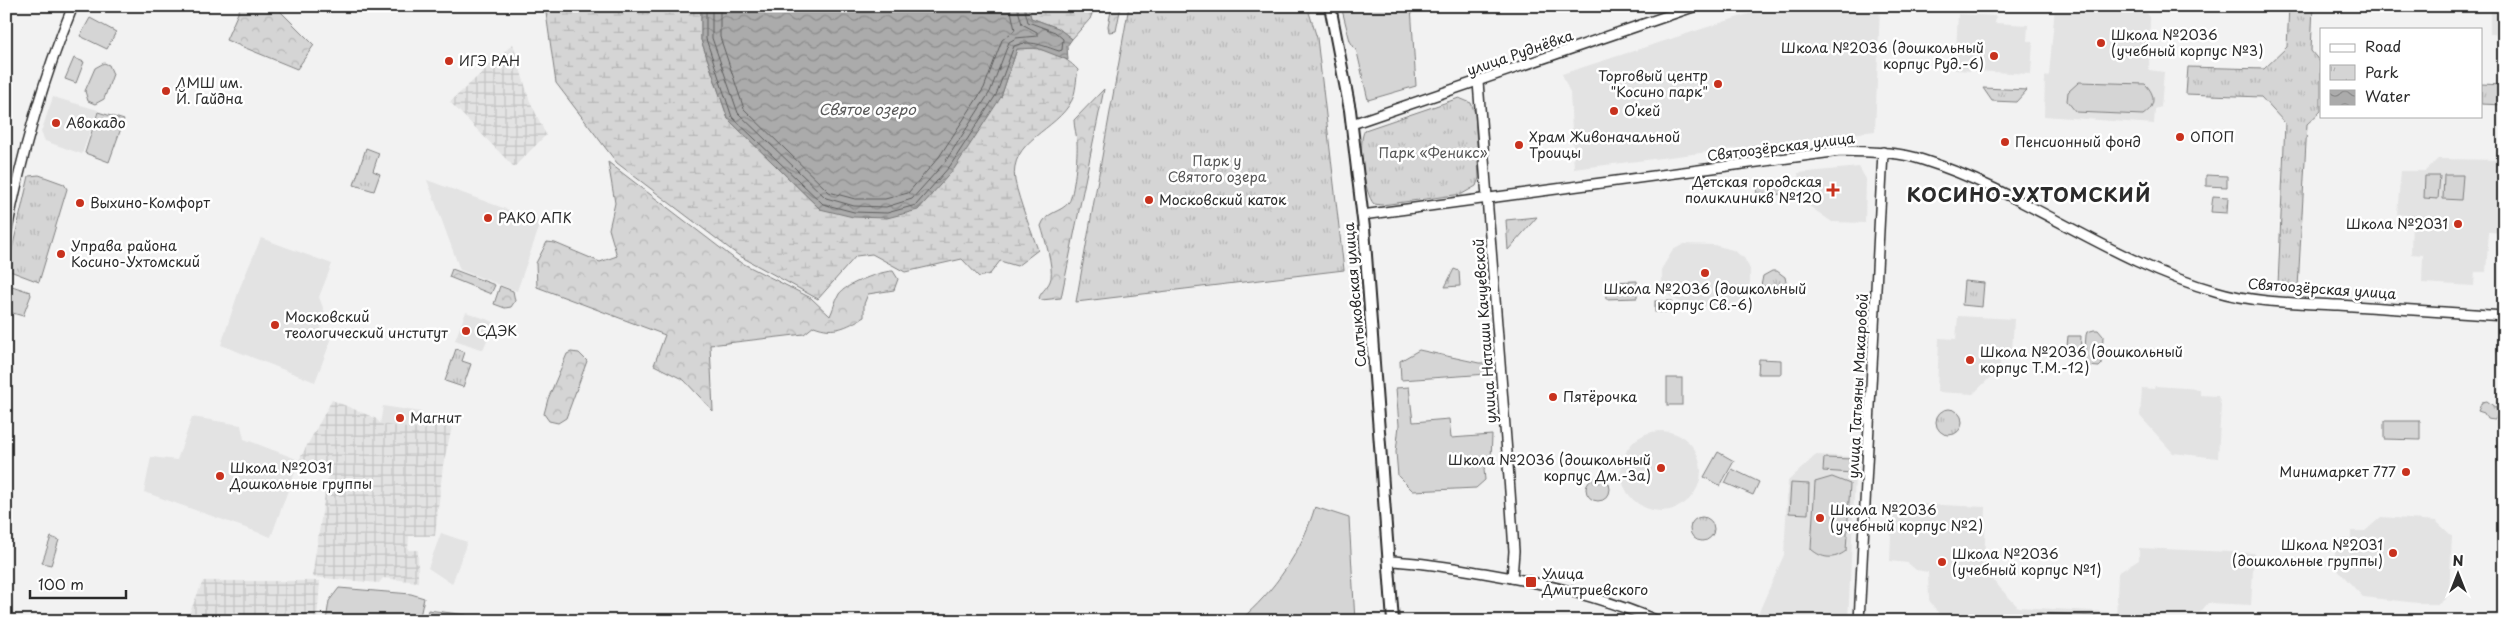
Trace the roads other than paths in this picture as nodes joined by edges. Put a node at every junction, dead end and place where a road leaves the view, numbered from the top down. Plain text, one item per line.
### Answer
1 (73, 6) edge
2 (1330, 6) edge
3 (1696, 6) edge
4 (1478, 82) junction
5 (1352, 124) junction
6 (1883, 152) junction
7 (1488, 198) junction
8 (1362, 215) junction
9 (6, 235) edge
10 (2504, 316) edge
11 (1390, 561) junction
12 (1512, 578) junction
13 (1390, 583) junction
14 (1389, 621) edge
15 (1393, 621) edge
16 (1658, 621) edge
17 (1859, 621) edge

1 - 9 street
2 - 5 main road, Салтыковская улица
3 - 4 street, улица Руднёвка
4 - 5 street, улица Руднёвка
4 - 7 street, улица Наташи Качуевской
5 - 8 main road, Салтыковская улица
6 - 7 street, Святоозёрская улица
6 - 10 street, Святоозёрская улица
6 - 17 street, улица Татьяны Макаровой
7 - 8 street, Святоозёрская улица
7 - 12 street, улица Наташи Качуевской
8 - 11 main road, Салтыковская улица
11 - 12 street
11 - 13 main road, Салтыковская улица
12 - 16 street
13 - 14 main road, Салтыковская улица
13 - 15 main road, Салтыковская улица

